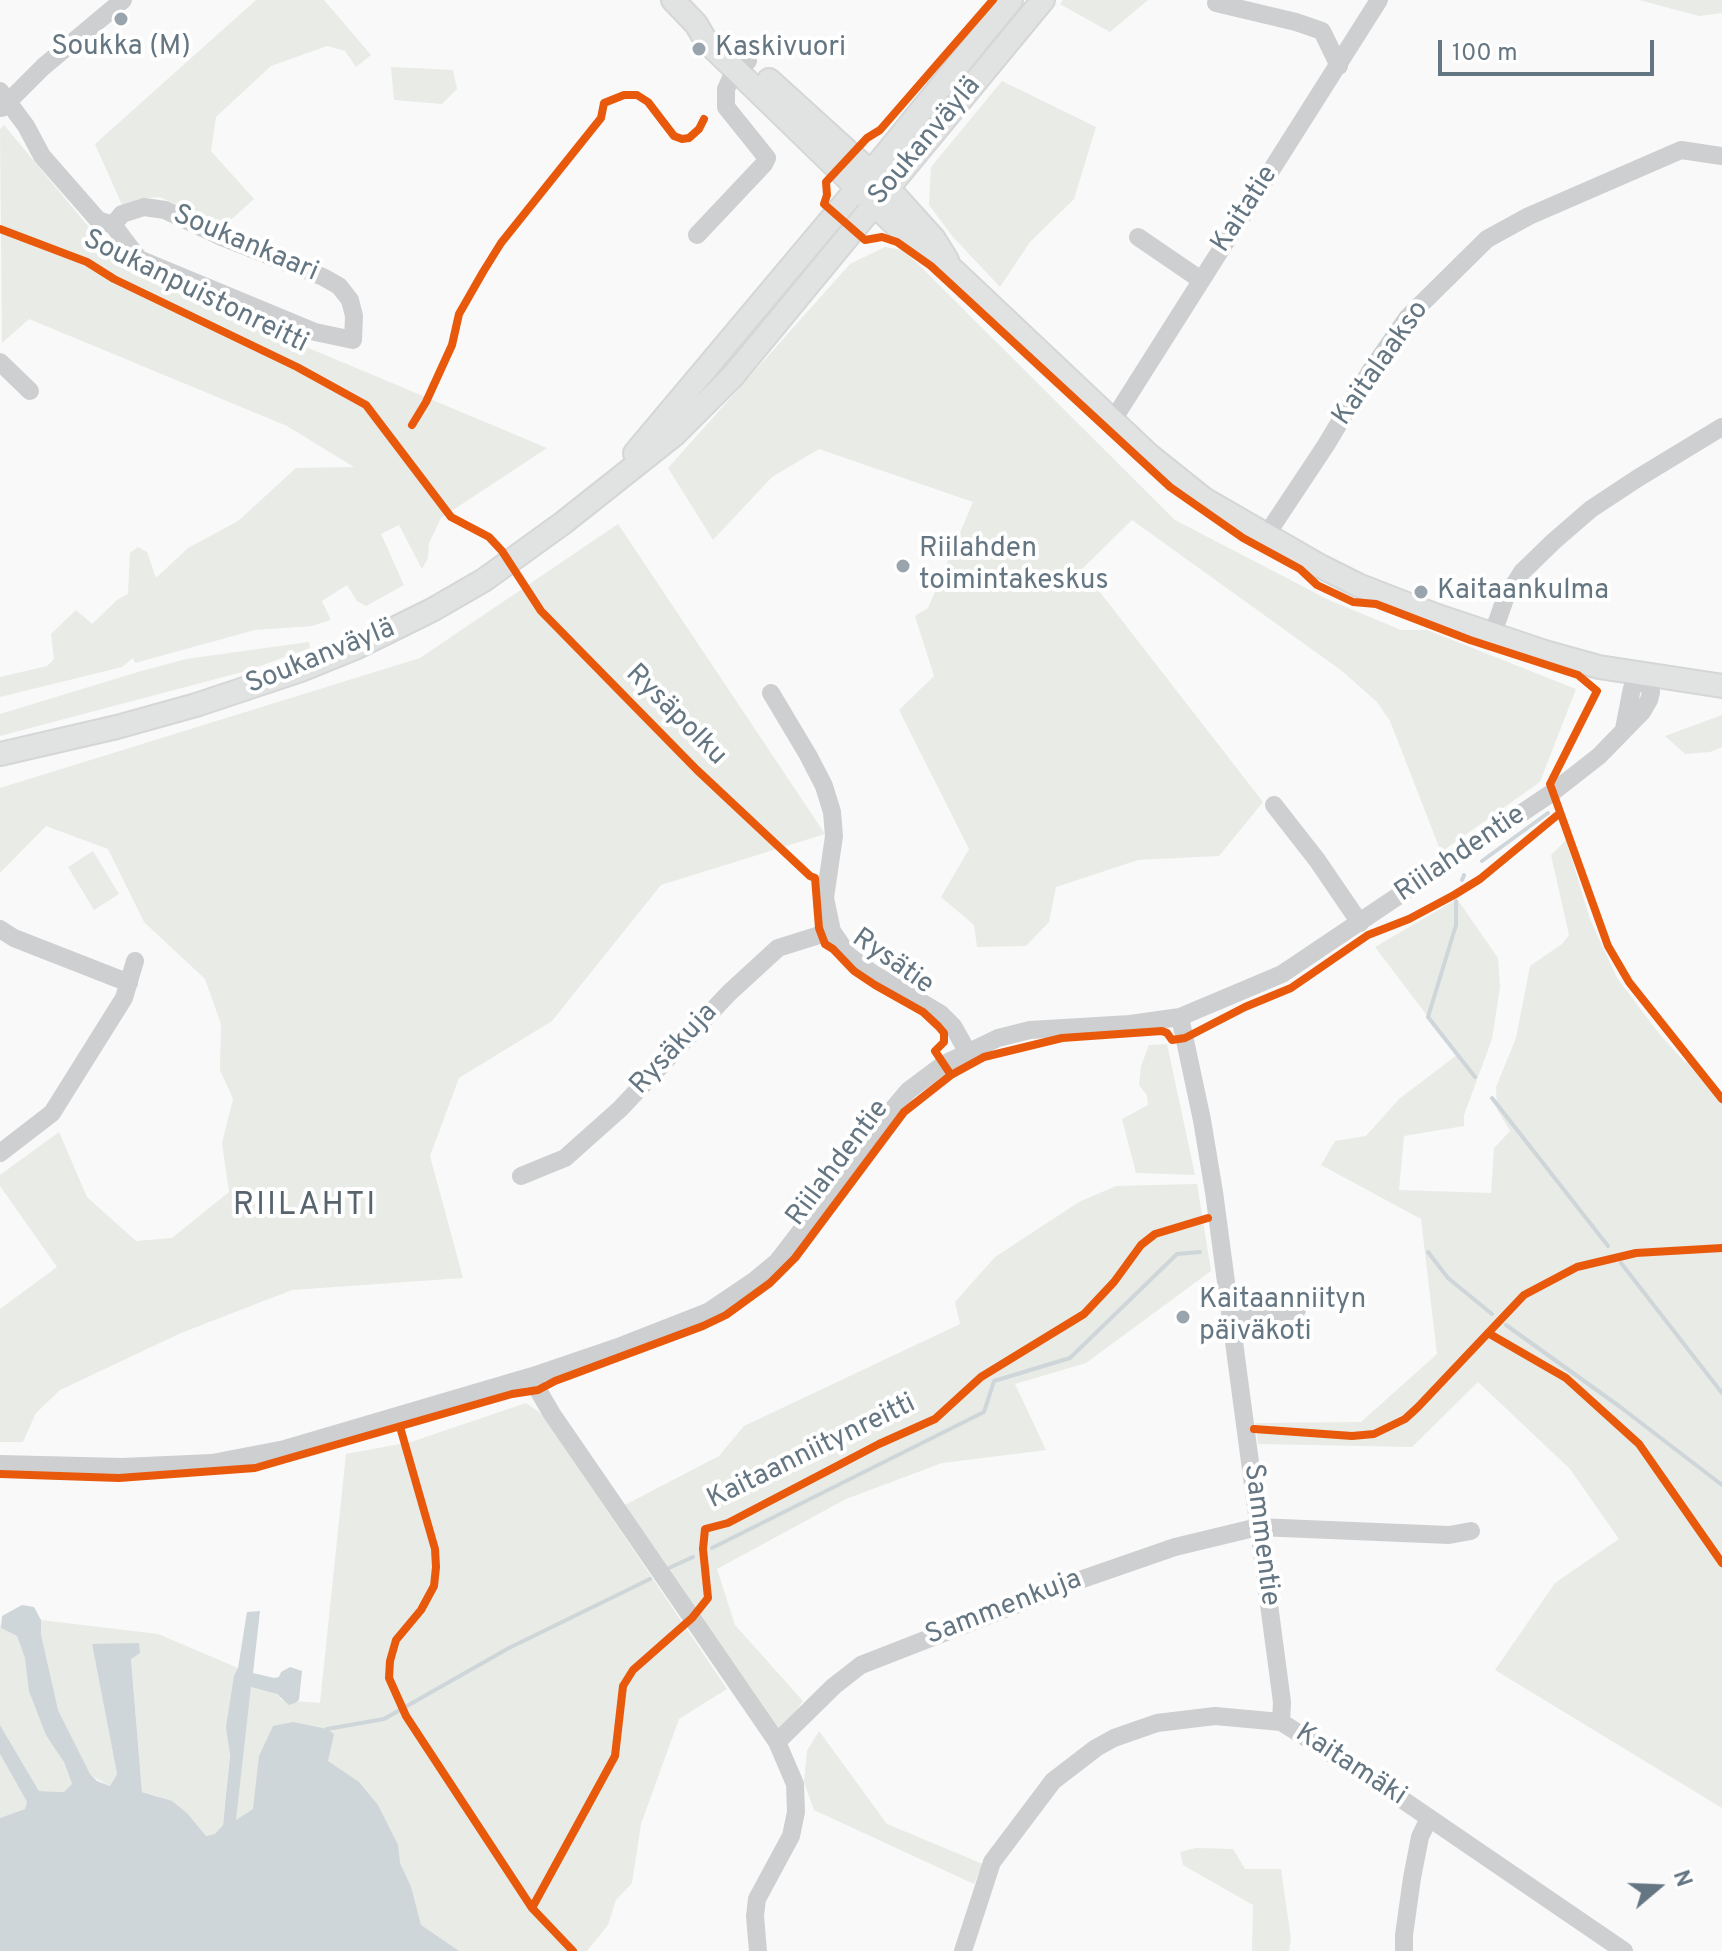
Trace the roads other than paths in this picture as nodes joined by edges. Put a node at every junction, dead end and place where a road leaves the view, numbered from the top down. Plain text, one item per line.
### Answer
1 (123, 0) edge
2 (673, 0) edge
3 (1011, 0) edge
4 (1043, 0) edge
5 (1379, 0) edge
6 (1216, 3) dead end
7 (743, 66) junction
8 (1339, 66) junction
9 (3, 101) edge
10 (1722, 156) edge
11 (864, 179) junction
12 (881, 196) junction
13 (113, 225) junction
14 (697, 235) dead end
15 (1138, 237) dead end
16 (1201, 280) junction
17 (0, 362) edge
18 (30, 391) dead end
19 (1113, 420) junction
20 (1722, 427) edge
21 (606, 488) junction
22 (1265, 537) junction
23 (1493, 633) junction
24 (1647, 676) junction
25 (1722, 686) edge
26 (771, 693) dead end
27 (0, 754) edge
28 (1274, 805) dead end
29 (1360, 923) junction
30 (0, 929) edge
31 (832, 931) junction
32 (135, 961) dead end
33 (129, 983) junction
34 (1180, 1017) junction
35 (967, 1051) junction
36 (0, 1153) edge
37 (521, 1176) dead end
38 (1297, 1310) dead end
39 (1231, 1319) junction
40 (533, 1376) junction
41 (0, 1464) edge
42 (1258, 1527) junction
43 (1471, 1531) dead end
44 (1281, 1722) junction
45 (777, 1742) junction
46 (1429, 1818) junction
47 (758, 1951) edge
48 (963, 1951) edge
49 (1404, 1951) edge
50 (1624, 1951) edge

1 - 9 street
2 - 7 main road
3 - 11 main road, Soukanväylä
4 - 12 main road, Soukanväylä
5 - 8 street, Kaitatie
6 - 8 street
7 - 11 main road
7 - 14 street
8 - 16 street, Kaitatie
9 - 13 street, Soukankaari
10 - 22 street, Kaitalaakso
11 - 12 main road
11 - 21 main road, Soukanväylä
12 - 19 main road
12 - 21 main road, Soukanväylä
13 - 13 street, Soukankaari
15 - 16 street
16 - 19 street, Kaitatie
17 - 18 street
19 - 22 main road
20 - 23 street
21 - 27 main road, Soukanväylä
22 - 23 main road
23 - 24 main road
24 - 25 main road
24 - 29 street, Riilahdentie
26 - 31 street, Rysätie
28 - 29 street
29 - 34 street, Riilahdentie
30 - 33 street
31 - 35 street, Rysätie
31 - 37 street, Rysäkuja
32 - 33 street
33 - 36 street
34 - 35 street, Riilahdentie
34 - 39 street, Sammentie
35 - 40 street, Riilahdentie
38 - 39 street
39 - 42 street, Sammentie
40 - 41 street, Riilahdentie
40 - 45 street
42 - 43 street, Sammenkuja
42 - 44 street, Sammentie
42 - 45 street, Sammenkuja
44 - 46 street, Kaitamäki
44 - 48 street, Kaitamäki
45 - 47 street
46 - 49 street
46 - 50 street, Kaitamäki

